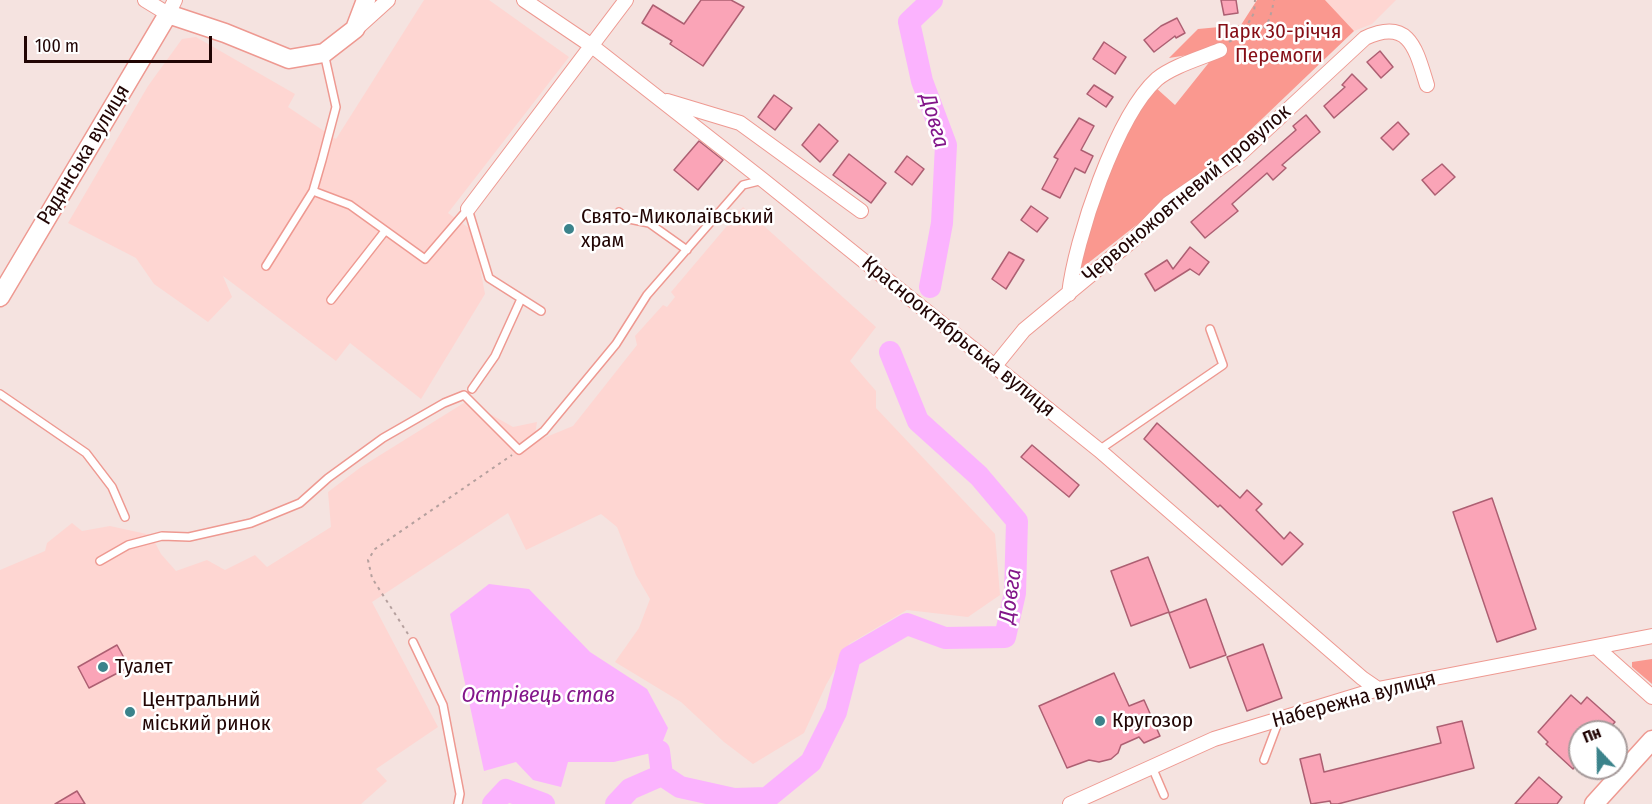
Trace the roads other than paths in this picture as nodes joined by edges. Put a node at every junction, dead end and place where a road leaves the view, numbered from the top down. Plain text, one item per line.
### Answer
1 (145, 0) edge
2 (366, 0) edge
3 (388, 0) edge
4 (524, 0) edge
5 (626, 0) edge
6 (172, 7) edge
7 (356, 29) junction
8 (592, 46) junction
9 (1220, 50) road end
10 (324, 54) junction
11 (1427, 85) dead end
12 (659, 99) junction
13 (763, 180) junction
14 (313, 191) junction
15 (468, 209) junction
16 (861, 211) dead end
17 (619, 212) dead end
18 (385, 231) junction
19 (687, 250) junction
20 (266, 266) dead end
21 (1069, 294) junction
22 (0, 297) edge
23 (521, 299) junction
24 (331, 300) dead end
25 (541, 311) dead end
26 (1210, 329) dead end
27 (994, 367) junction
28 (472, 389) dead end
29 (0, 394) edge
30 (1099, 450) junction
31 (125, 517) dead end
32 (100, 561) dead end
33 (1652, 636) edge
34 (412, 642) road end
35 (1596, 647) junction
36 (1378, 689) junction
37 (1652, 697) edge
38 (1279, 719) junction
39 (1652, 740) edge
40 (1264, 760) dead end
41 (1152, 765) junction
42 (1164, 795) dead end
43 (458, 804) edge
44 (1070, 804) edge
45 (1594, 804) edge

1 - 6 street
2 - 7 street
3 - 7 street
4 - 8 street, Краснооктябрьська вулиця
5 - 8 street
6 - 10 street
6 - 22 street, Радянська вулиця
7 - 10 street
8 - 12 street, Краснооктябрьська вулиця
8 - 15 street
9 - 21 street, Червоножовтневий провулок
10 - 14 lane
11 - 21 street, Червоножовтневий провулок
12 - 13 street, Краснооктябрьська вулиця
12 - 16 street
13 - 19 lane
13 - 27 street, Краснооктябрьська вулиця
14 - 18 lane
14 - 20 lane
15 - 18 lane
15 - 23 lane
17 - 19 lane
18 - 24 lane
19 - 32 lane
21 - 27 street, Червоножовтневий провулок
23 - 25 lane
23 - 28 lane
26 - 30 lane
27 - 30 street, Краснооктябрьська вулиця
29 - 31 lane
30 - 36 street, Краснооктябрьська вулиця
33 - 35 street, Набережна вулиця
34 - 43 lane
35 - 36 street, Набережна вулиця
35 - 37 street
36 - 38 street, Набережна вулиця
38 - 40 lane
38 - 41 street, Набережна вулиця
39 - 45 street
41 - 42 lane
41 - 44 street, Набережна вулиця

